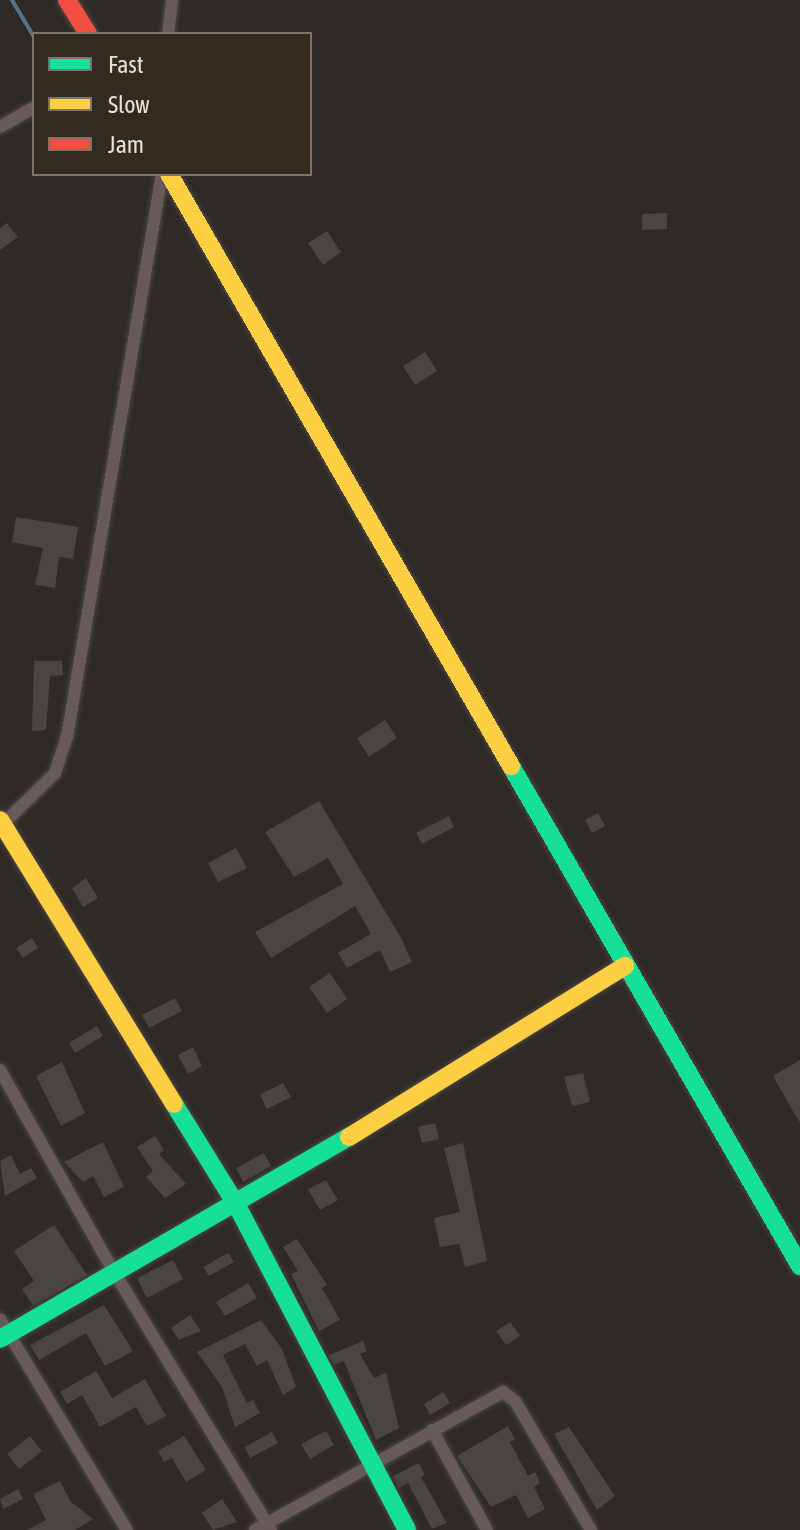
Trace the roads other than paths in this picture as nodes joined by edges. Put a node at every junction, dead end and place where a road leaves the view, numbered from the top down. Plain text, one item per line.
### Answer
1 (67, 0) edge
2 (172, 0) edge
3 (87, 32) edge
4 (168, 32) edge
5 (32, 108) edge
6 (0, 127) edge
7 (162, 176) edge
8 (170, 176) edge
9 (1, 823) edge
10 (625, 966) junction
11 (0, 1070) edge
12 (236, 1204) junction
13 (800, 1266) edge
14 (114, 1272) junction
15 (3, 1330) edge
16 (432, 1430) junction
17 (371, 1462) junction
18 (269, 1526) edge
19 (127, 1530) edge
20 (255, 1530) edge
21 (407, 1530) edge
22 (487, 1530) edge
23 (591, 1530) edge

1 - 3 street
2 - 4 street
5 - 6 street
7 - 9 street
8 - 10 street
9 - 12 street
10 - 12 street
10 - 13 street
11 - 14 street
12 - 14 street
12 - 17 street
14 - 15 street
14 - 18 street
15 - 19 street
16 - 17 street
16 - 22 street
16 - 23 street
17 - 18 street
17 - 21 street
18 - 20 street

